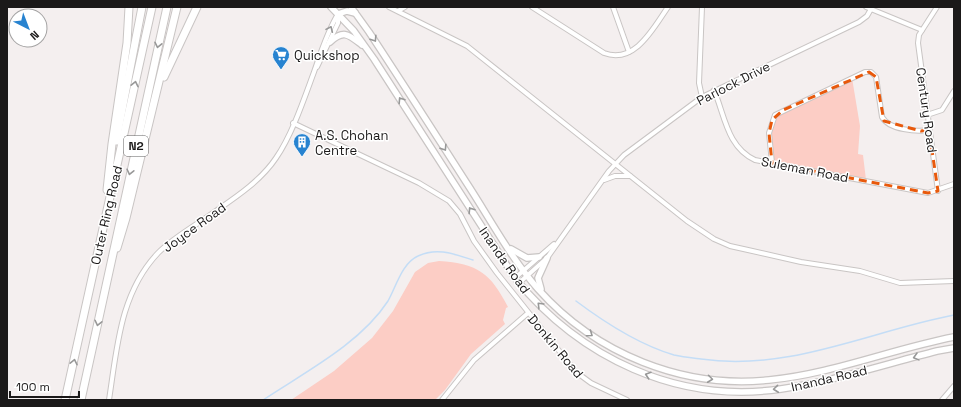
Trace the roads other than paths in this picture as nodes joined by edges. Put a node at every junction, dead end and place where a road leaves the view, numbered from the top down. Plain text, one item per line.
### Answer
1 (129, 7) edge
2 (142, 7) edge
3 (152, 7) edge
4 (167, 7) edge
5 (177, 7) edge
6 (197, 7) edge
7 (331, 7) edge
8 (338, 7) edge
9 (351, 7) edge
10 (389, 7) edge
11 (405, 7) edge
12 (532, 7) edge
13 (613, 7) edge
14 (668, 7) edge
15 (702, 7) edge
16 (866, 7) edge
17 (937, 7) edge
18 (871, 9) junction
19 (398, 11) junction
20 (356, 13) junction
21 (338, 14) junction
22 (922, 30) junction
23 (330, 42) junction
24 (366, 47) junction
25 (629, 52) junction
26 (314, 71) junction
27 (714, 90) junction
28 (954, 91) edge
29 (156, 96) junction
30 (702, 97) junction
31 (927, 115) junction
32 (293, 123) junction
33 (930, 130) junction
34 (615, 164) junction
35 (772, 164) junction
36 (630, 176) junction
37 (108, 179) junction
38 (603, 180) junction
39 (954, 184) edge
40 (938, 191) junction
41 (102, 231) junction
42 (558, 241) junction
43 (508, 246) junction
44 (539, 257) junction
45 (547, 258) junction
46 (524, 270) junction
47 (528, 276) junction
48 (517, 280) junction
49 (954, 281) edge
50 (106, 285) junction
51 (543, 294) junction
52 (528, 313) junction
53 (954, 337) edge
54 (954, 348) edge
55 (954, 386) edge
56 (65, 400) edge
57 (80, 400) edge
58 (109, 400) edge
59 (442, 400) edge
60 (627, 400) edge
61 (942, 400) edge

1 - 37 highway
2 - 37 highway
41 -> 3 highway, Outer Ring Road / N2
4 -> 50 highway, Outer Ring Road / N2
5 - 29 highway
6 - 29 highway
7 - 21 main road, Inanda Road
8 - 21 main road
9 - 20 main road, Inanda Road
10 - 19 street
11 - 19 street
12 - 25 street
13 - 25 street
14 - 25 street
15 - 30 street
16 - 18 street
17 - 22 street
18 - 22 street
18 - 27 street, Parlock Drive
19 - 34 street
20 - 21 main road
20 -> 43 main road, Inanda Road
21 - 23 street, Joyce Road
21 - 24 main road, Inanda Road
26 -> 21 street, Joyce Road
22 - 31 street, Century Road
23 - 24 main road
23 - 26 street, Joyce Road
48 -> 24 main road, Inanda Road
26 - 32 street, Joyce Road
27 - 30 street, Parlock Drive
27 - 35 street, Suleman Road
28 - 31 street
29 - 50 highway
30 - 34 street, Parlock Drive
31 - 33 street, Century Road
32 - 52 street, Donkin Road
32 - 58 street, Joyce Road
33 - 35 street
33 - 40 street, Century Road
34 - 36 street
34 - 38 street, Parlock Drive
35 - 40 street, Suleman Road
36 - 38 street
36 - 49 street
37 - 41 highway
38 - 42 street, Parlock Drive
39 - 40 street
56 -> 41 highway, Outer Ring Road / N2
42 - 44 street, Parlock Drive
42 - 45 street, Parlock Drive
43 - 44 main road
43 - 46 main road, Inanda Road
44 - 46 street, Parlock Drive
45 - 47 street, Parlock Drive
45 - 51 main road
46 - 47 main road, Inanda Road
46 - 48 street, Parlock Drive
47 - 48 street, Parlock Drive
47 - 51 main road, Inanda Road
54 -> 48 main road, Inanda Road
50 -> 57 highway, Outer Ring Road / N2
51 -> 53 main road, Inanda Road
52 - 59 street
52 - 60 street, Donkin Road
55 - 61 street

